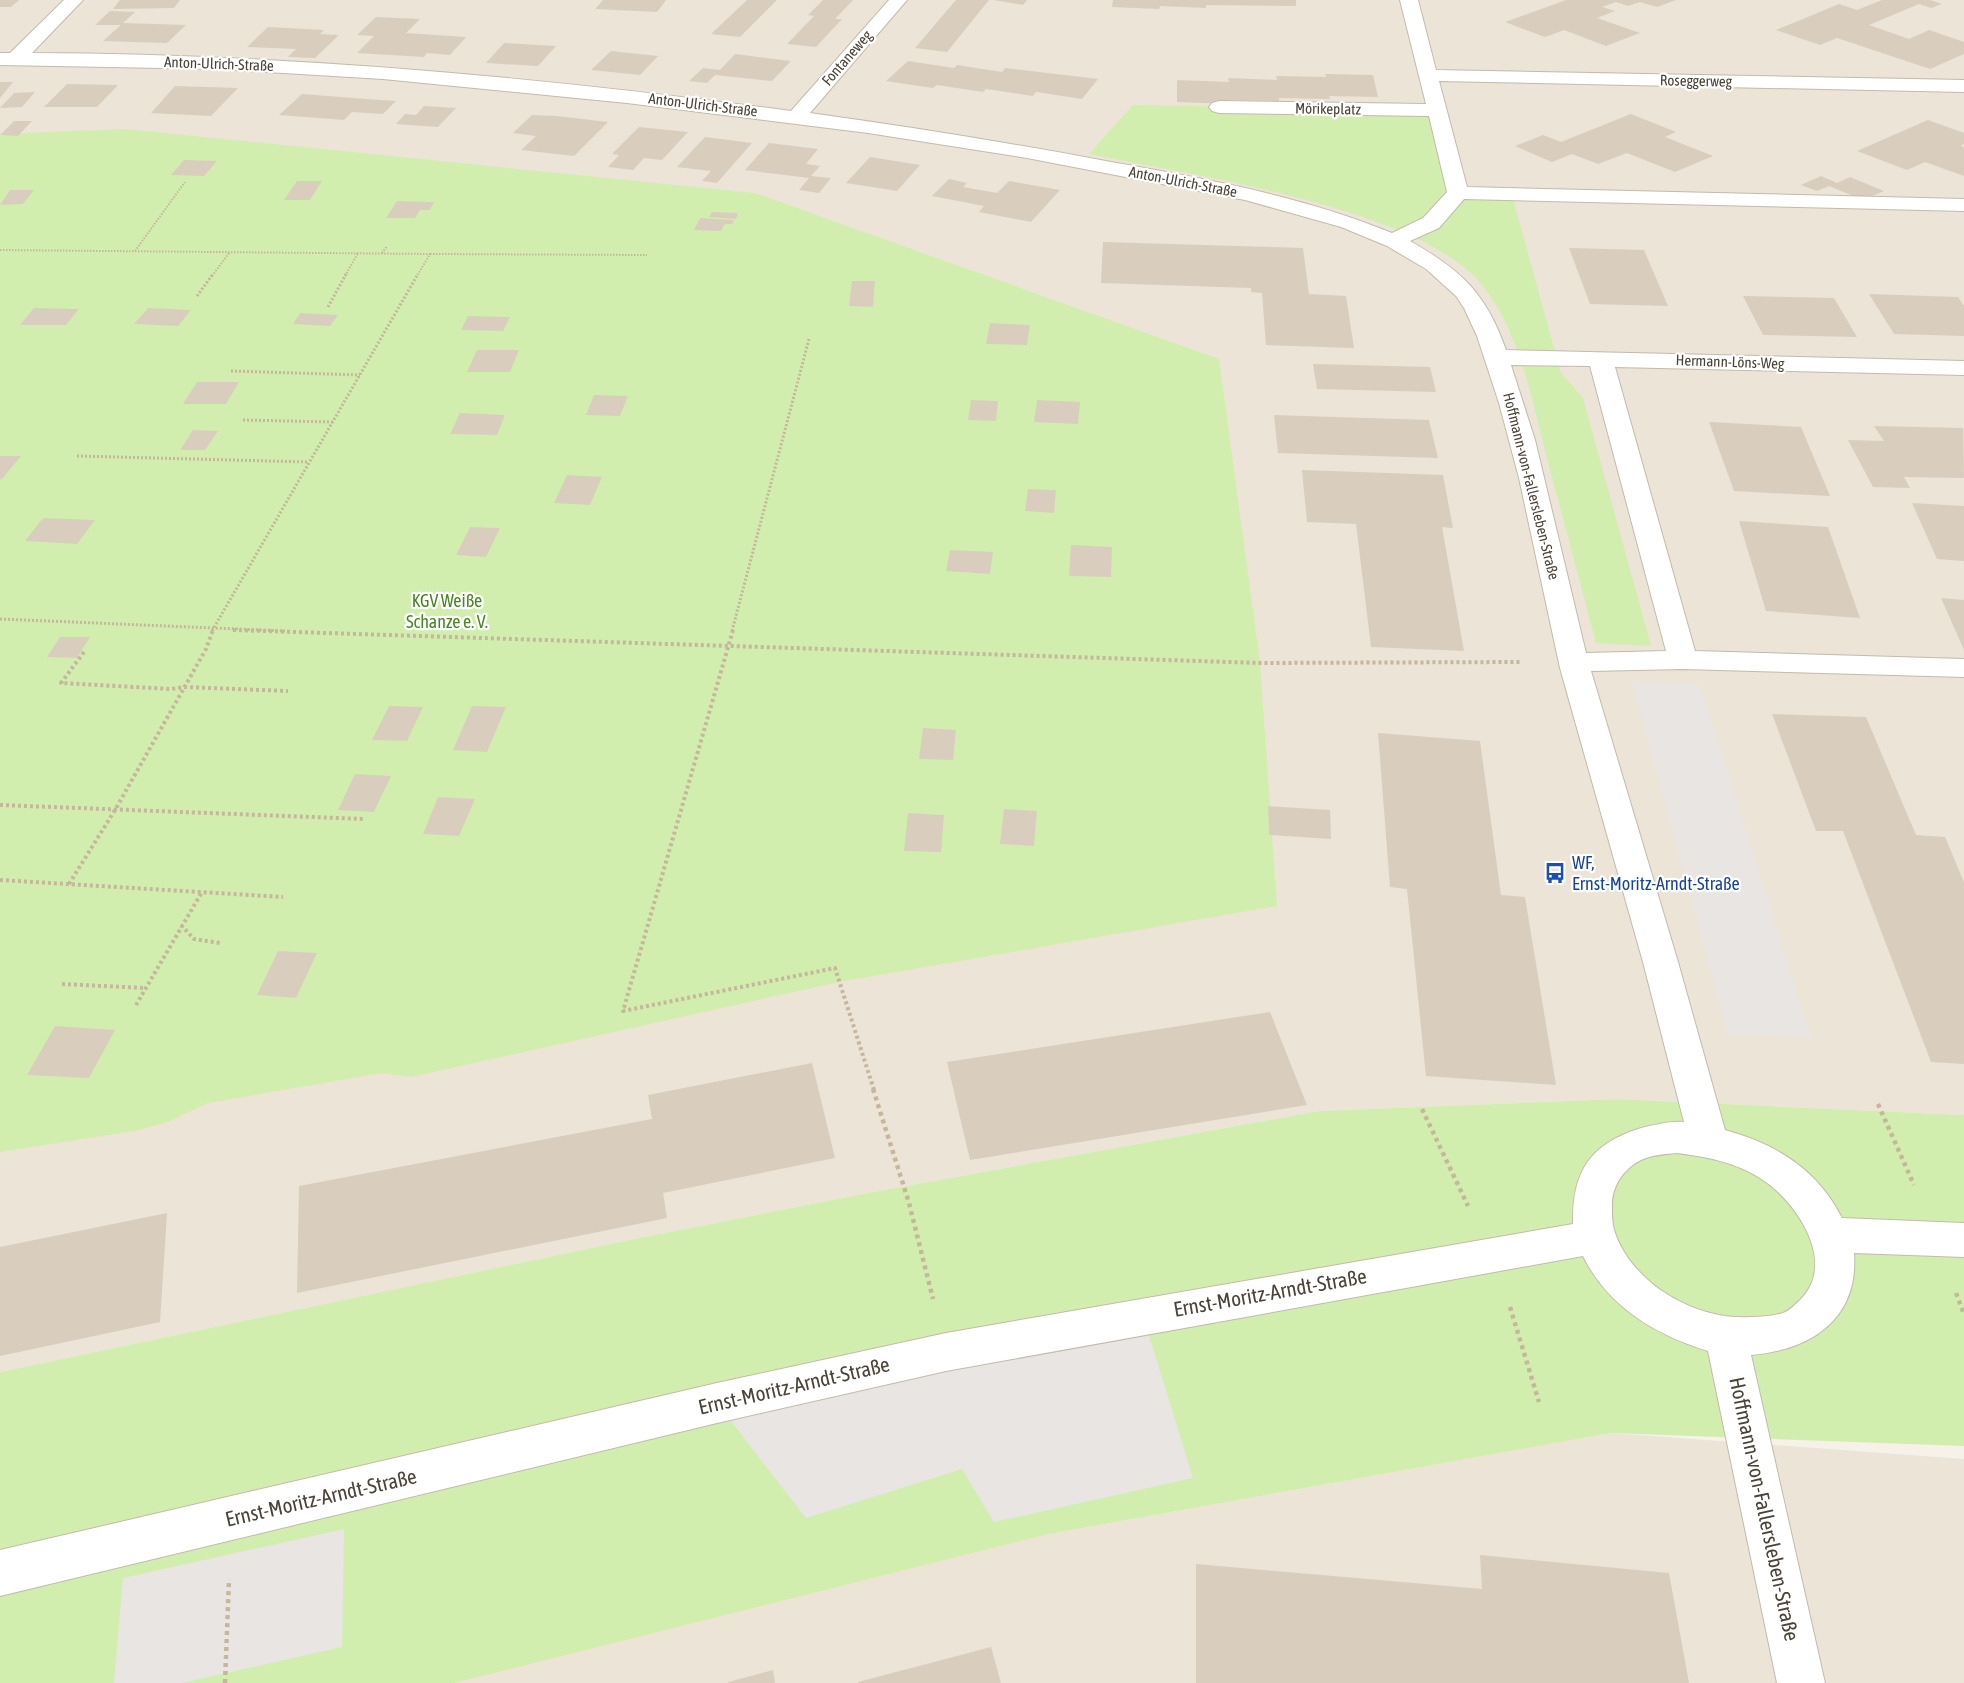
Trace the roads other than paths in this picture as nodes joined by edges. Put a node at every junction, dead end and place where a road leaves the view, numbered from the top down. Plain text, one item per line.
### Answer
1 (74, 0) edge
2 (898, 0) edge
3 (1409, 0) edge
4 (8, 58) edge
5 (1428, 75) junction
6 (1964, 86) edge
7 (1219, 107) dead end
8 (1438, 110) junction
9 (797, 116) junction
10 (1458, 193) junction
11 (1964, 205) edge
12 (1393, 241) junction
13 (1496, 357) junction
14 (1599, 358) junction
15 (1964, 368) edge
16 (1683, 660) junction
17 (1574, 662) junction
18 (1964, 668) edge
19 (1708, 1140) junction
20 (1830, 1234) junction
21 (1595, 1237) junction
22 (1964, 1240) edge
23 (1726, 1336) junction
24 (0, 1573) edge
25 (1802, 1683) edge

1 - 4 street
2 - 9 street, Fontaneweg
3 - 5 street
4 - 9 street, Anton-Ulrich-Straße
5 - 6 street, Roseggerweg
5 - 8 street
7 - 8 street, Mörikeplatz
8 - 10 street
9 - 12 street, Anton-Ulrich-Straße
10 - 11 street
10 - 12 street
12 - 13 street, Hoffmann-von-Fallersleben-Straße
13 - 14 street, Hermann-Löns-Weg
13 - 17 street, Hoffmann-von-Fallersleben-Straße
14 - 15 street, Hermann-Löns-Weg
14 - 16 street
16 - 17 street
16 - 18 street
17 - 19 street, Hoffmann-von-Fallersleben-Straße
19 - 20 street
19 - 21 street
20 - 22 street
20 - 23 street
21 - 23 street
21 - 24 street, Ernst-Moritz-Arndt-Straße
23 - 25 street, Hoffmann-von-Fallersleben-Straße

